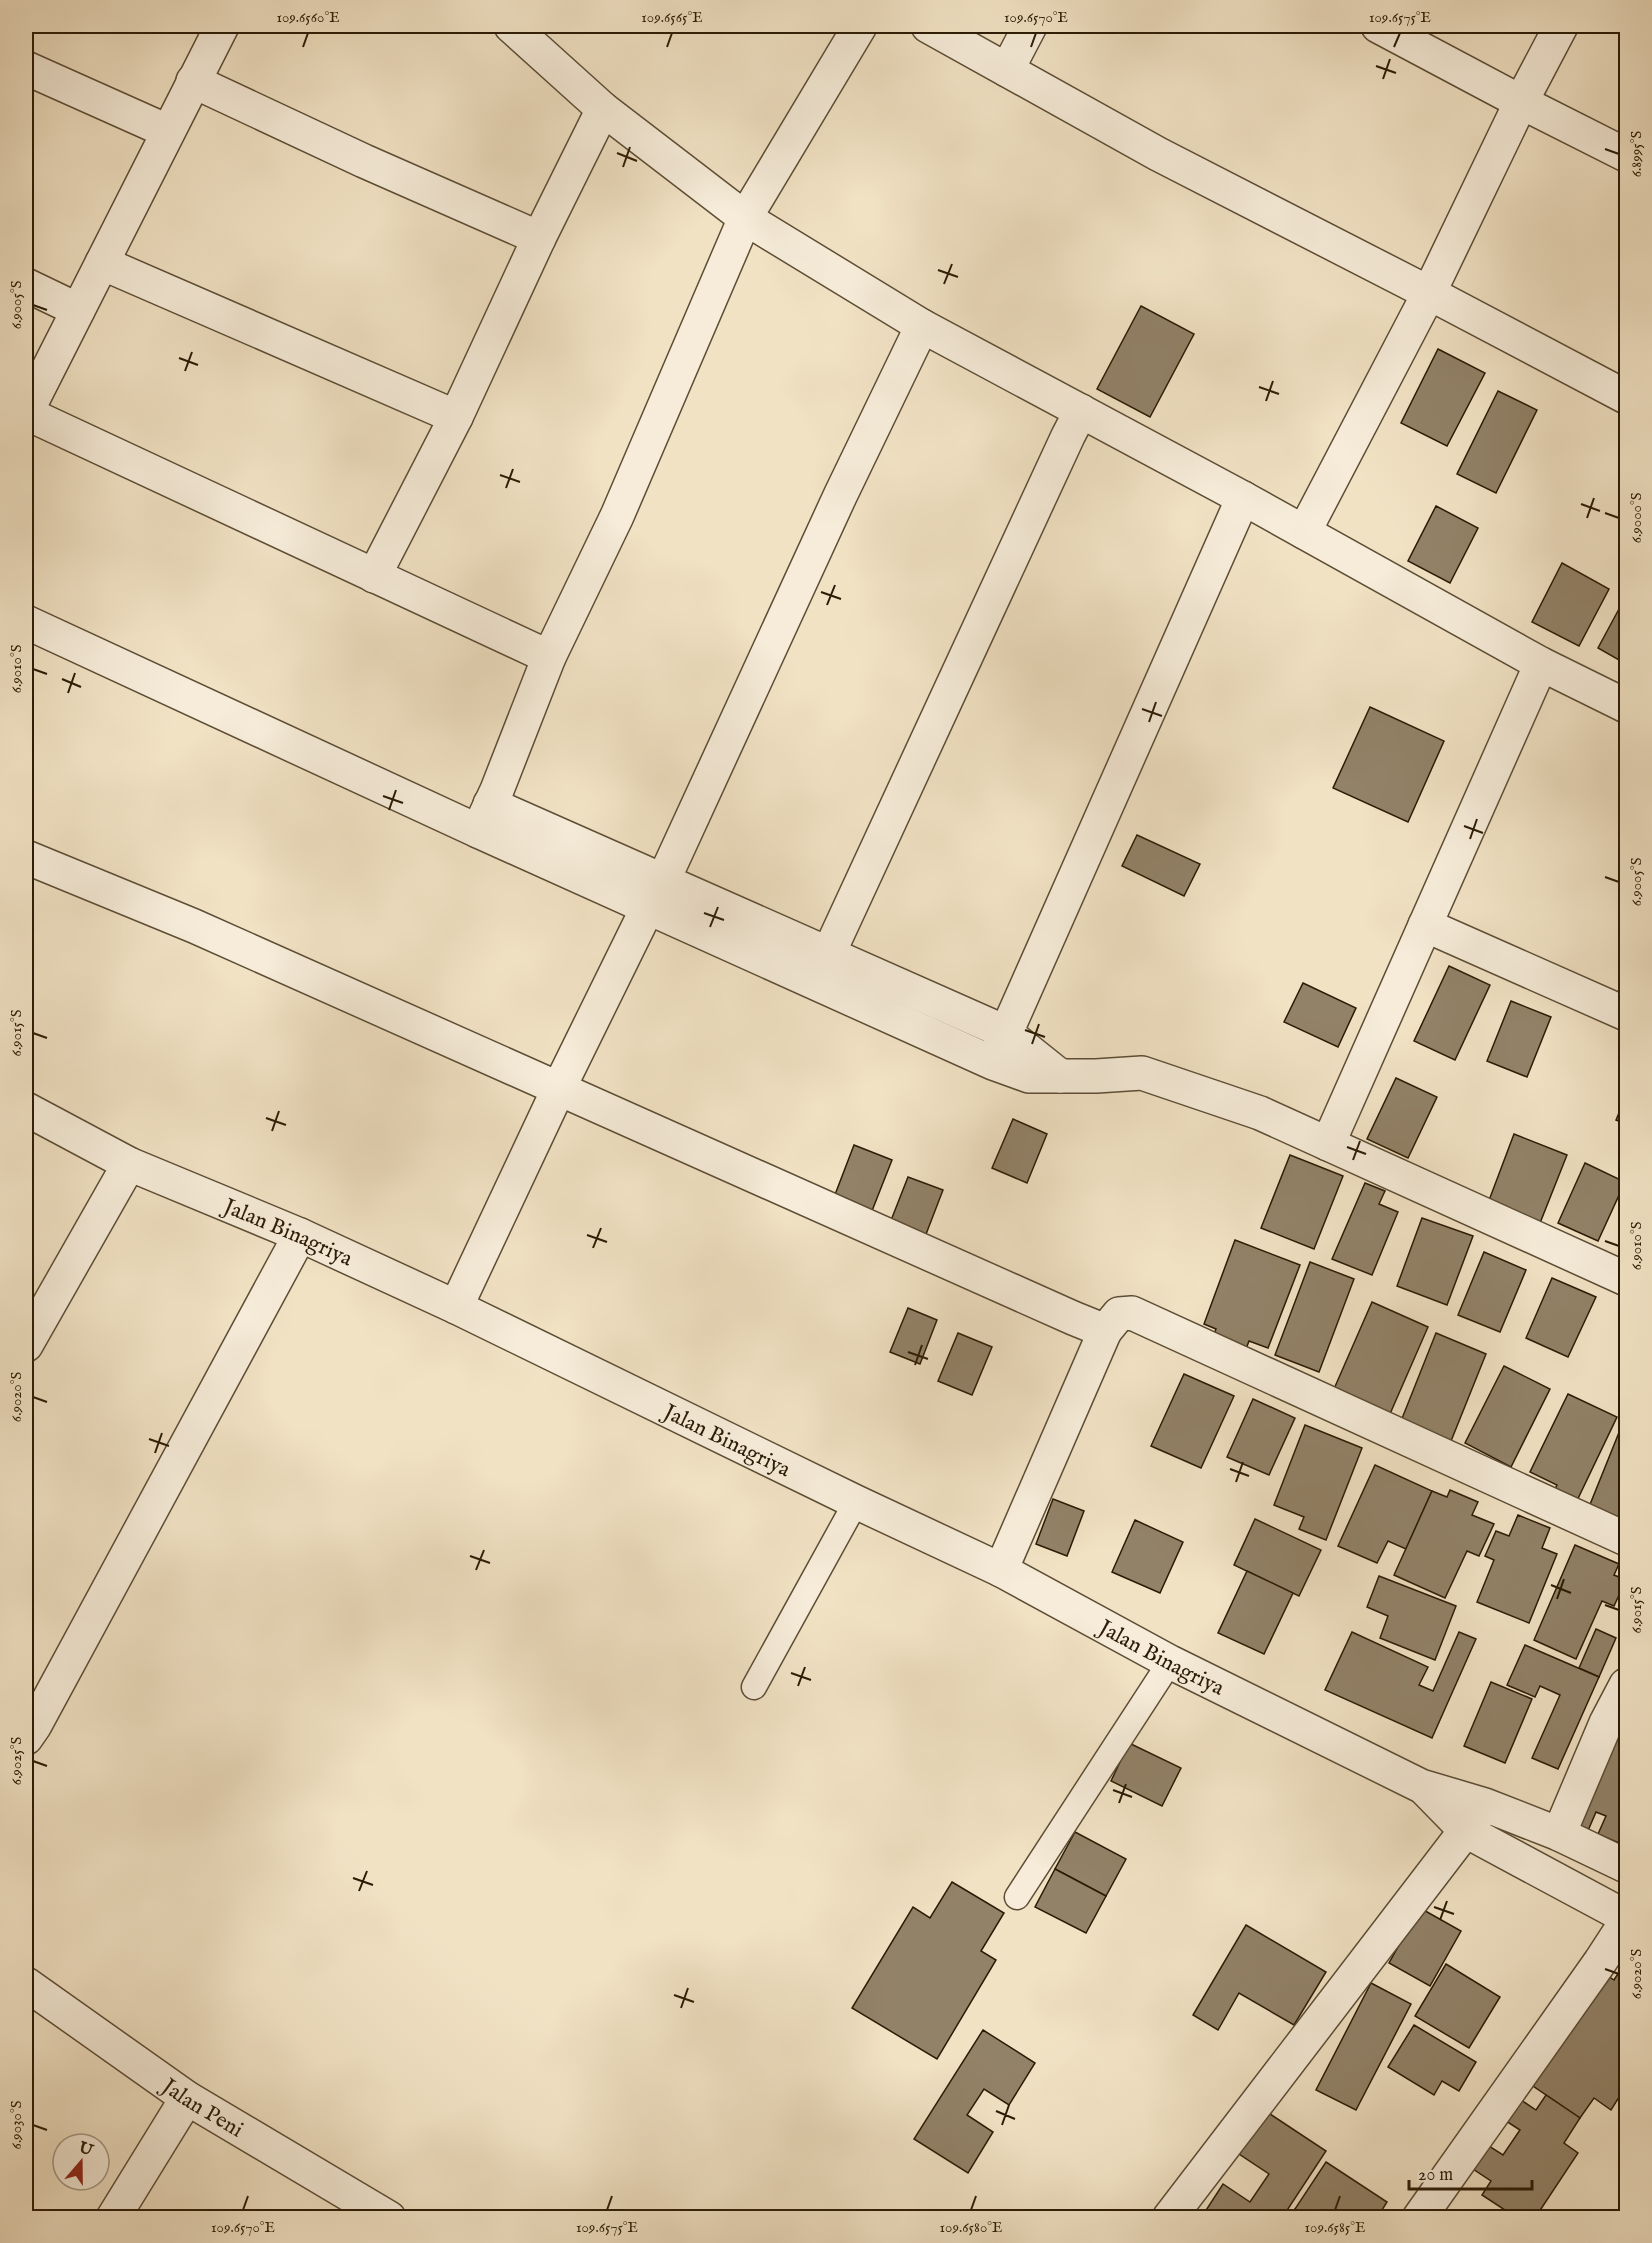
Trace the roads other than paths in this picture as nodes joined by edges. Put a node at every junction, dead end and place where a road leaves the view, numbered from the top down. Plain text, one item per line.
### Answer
1 (222, 26) edge
2 (511, 26) edge
3 (860, 26) edge
4 (928, 26) edge
5 (1030, 26) edge
6 (1378, 26) edge
7 (1561, 26) edge
8 (26, 68) edge
9 (1007, 70) junction
10 (193, 81) junction
11 (1521, 102) junction
12 (603, 109) junction
13 (167, 131) junction
14 (1626, 155) edge
15 (745, 218) junction
16 (539, 238) junction
17 (102, 263) junction
18 (26, 285) edge
19 (1430, 292) junction
20 (78, 310) junction
21 (922, 326) junction
22 (1626, 397) edge
23 (1081, 411) junction
24 (26, 413) edge
25 (456, 417) junction
26 (1244, 498) junction
27 (1304, 532) junction
28 (374, 576) junction
29 (26, 622) edge
30 (549, 657) junction
31 (1541, 664) junction
32 (1626, 705) edge
33 (484, 817) junction
34 (26, 857) edge
35 (656, 894) junction
36 (1425, 925) junction
37 (823, 967) junction
38 (1626, 1014) edge
39 (1005, 1032) junction
40 (993, 1063) junction
41 (1060, 1076) junction
42 (559, 1088) junction
43 (26, 1109) edge
44 (1328, 1144) junction
45 (129, 1164) junction
46 (300, 1235) junction
47 (1626, 1279) edge
48 (456, 1307) junction
49 (1105, 1331) junction
50 (26, 1345) edge
51 (856, 1502) junction
52 (1626, 1539) edge
53 (1001, 1569) junction
54 (1170, 1662) junction
55 (1626, 1685) edge
56 (754, 1687) dead end
57 (26, 1738) edge
58 (1422, 1786) junction
59 (1485, 1805) junction
60 (1466, 1831) junction
61 (1559, 1834) junction
62 (1626, 1866) edge
63 (1017, 1897) dead end
64 (1626, 1917) edge
65 (1626, 1922) edge
66 (26, 1984) edge
67 (188, 2098) junction
68 (113, 2217) edge
69 (388, 2217) edge
70 (1169, 2217) edge
71 (1419, 2217) edge

1 - 10 street
2 - 12 street
3 - 15 street
4 - 9 street
5 - 9 street
6 - 11 street
7 - 11 street
8 - 13 street
9 - 19 street
10 - 13 street
10 - 16 street
11 - 14 street
11 - 19 street
12 - 15 street
12 - 16 street
13 - 17 street
15 - 21 street
15 - 30 street
16 - 25 street
17 - 20 street
17 - 25 street
18 - 20 street
19 - 22 street
19 - 27 street
20 - 24 street
21 - 23 street
21 - 35 street
23 - 26 street
23 - 37 street
24 - 28 street
25 - 28 street
26 - 27 street
26 - 39 street
27 - 31 street
28 - 30 street
29 - 33 street
30 - 33 street
31 - 32 street
31 - 36 street
33 - 35 street
34 - 42 street
35 - 37 street
35 - 42 street
36 - 38 street
36 - 44 street
37 - 39 street
37 - 40 street
39 - 40 street
39 - 41 street
40 - 41 street
41 - 44 street
42 - 48 street
42 - 49 street
43 - 45 street, Jalan Binagriya
44 - 47 street
45 - 46 street, Jalan Binagriya
45 - 50 street
46 - 48 street, Jalan Binagriya
46 - 57 street
48 - 51 street, Jalan Binagriya
49 - 52 street
49 - 53 street
51 - 53 street, Jalan Binagriya
51 - 56 lane
53 - 54 street, Jalan Binagriya
54 - 58 street, Jalan Binagriya
54 - 63 lane
55 - 61 street
58 - 59 street, Jalan Binagriya
58 - 60 street, Jalan Binagriya
59 - 60 street
59 - 61 street, Jalan Binagriya
60 - 64 street, Jalan Binagriya
60 - 70 street
61 - 62 street, Jalan Binagriya
65 - 71 street
66 - 67 street, Jalan Peni
67 - 68 street
67 - 69 street, Jalan Peni

